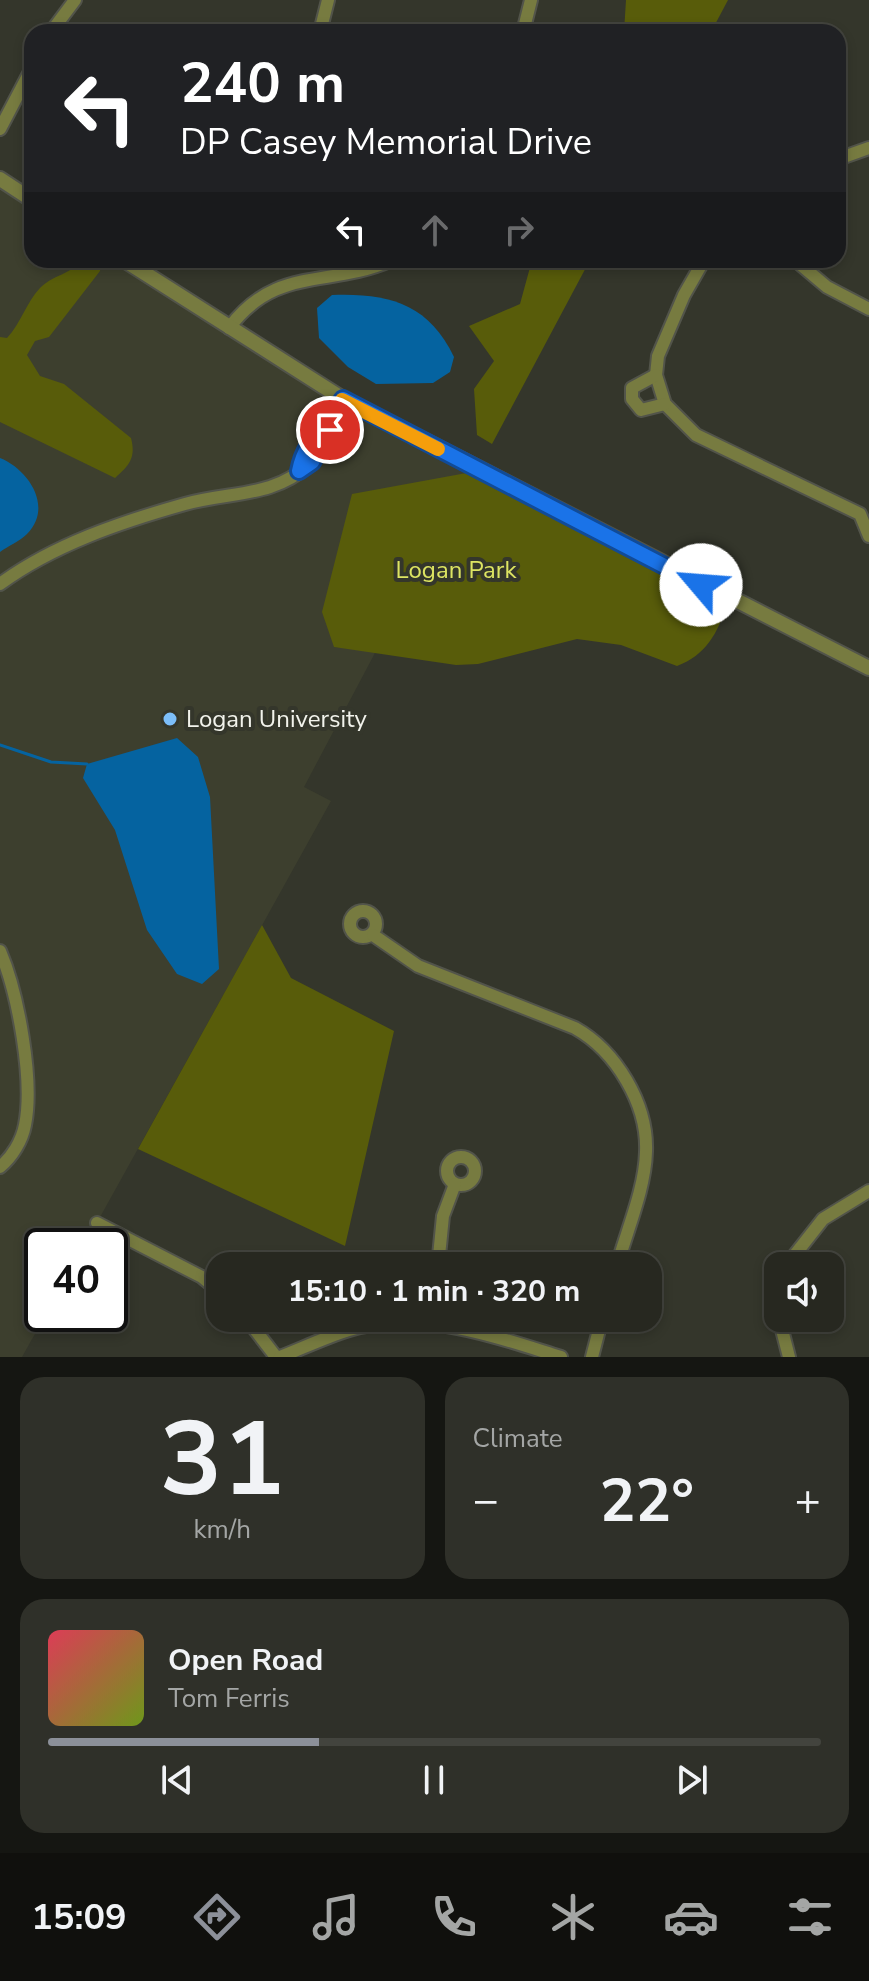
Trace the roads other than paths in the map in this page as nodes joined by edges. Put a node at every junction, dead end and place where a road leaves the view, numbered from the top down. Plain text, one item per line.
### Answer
1 (75, 0) edge
2 (328, 0) edge
3 (531, 0) edge
4 (57, 24) edge
5 (322, 24) edge
6 (525, 24) edge
7 (24, 83) edge
8 (0, 129) edge
9 (869, 148) edge
10 (846, 156) edge
11 (0, 179) edge
12 (24, 195) edge
13 (136, 268) edge
14 (360, 268) edge
15 (699, 268) edge
16 (804, 268) edge
17 (869, 309) edge
18 (229, 328) junction
19 (656, 375) junction
20 (343, 399) junction
21 (665, 404) junction
22 (864, 513) edge
23 (869, 536) edge
24 (0, 584) edge
25 (869, 668) edge
26 (373, 935) dead end
27 (1, 953) edge
28 (0, 1167) edge
29 (455, 1184) dead end
30 (869, 1191) edge
31 (97, 1223) dead end
32 (439, 1252) edge
33 (620, 1252) edge
34 (797, 1252) edge
35 (206, 1280) edge
36 (257, 1332) edge
37 (347, 1332) edge
38 (480, 1332) edge
39 (598, 1332) edge
40 (783, 1332) edge
41 (278, 1357) edge
42 (561, 1357) edge
43 (592, 1357) edge
44 (789, 1357) edge

1 - 4 street
2 - 5 street
3 - 6 street
7 - 8 street
9 - 10 street
11 - 12 street
13 - 18 street
14 - 18 street
15 - 19 street
16 - 17 street
18 - 20 street
19 - 21 street
19 - 21 street
20 - 24 street
20 - 25 street
21 - 22 street
22 - 23 street
26 - 33 street
27 - 28 street
29 - 32 street
30 - 34 street
31 - 35 street
36 - 41 street
37 - 41 street
38 - 42 street
39 - 43 street
40 - 44 street

